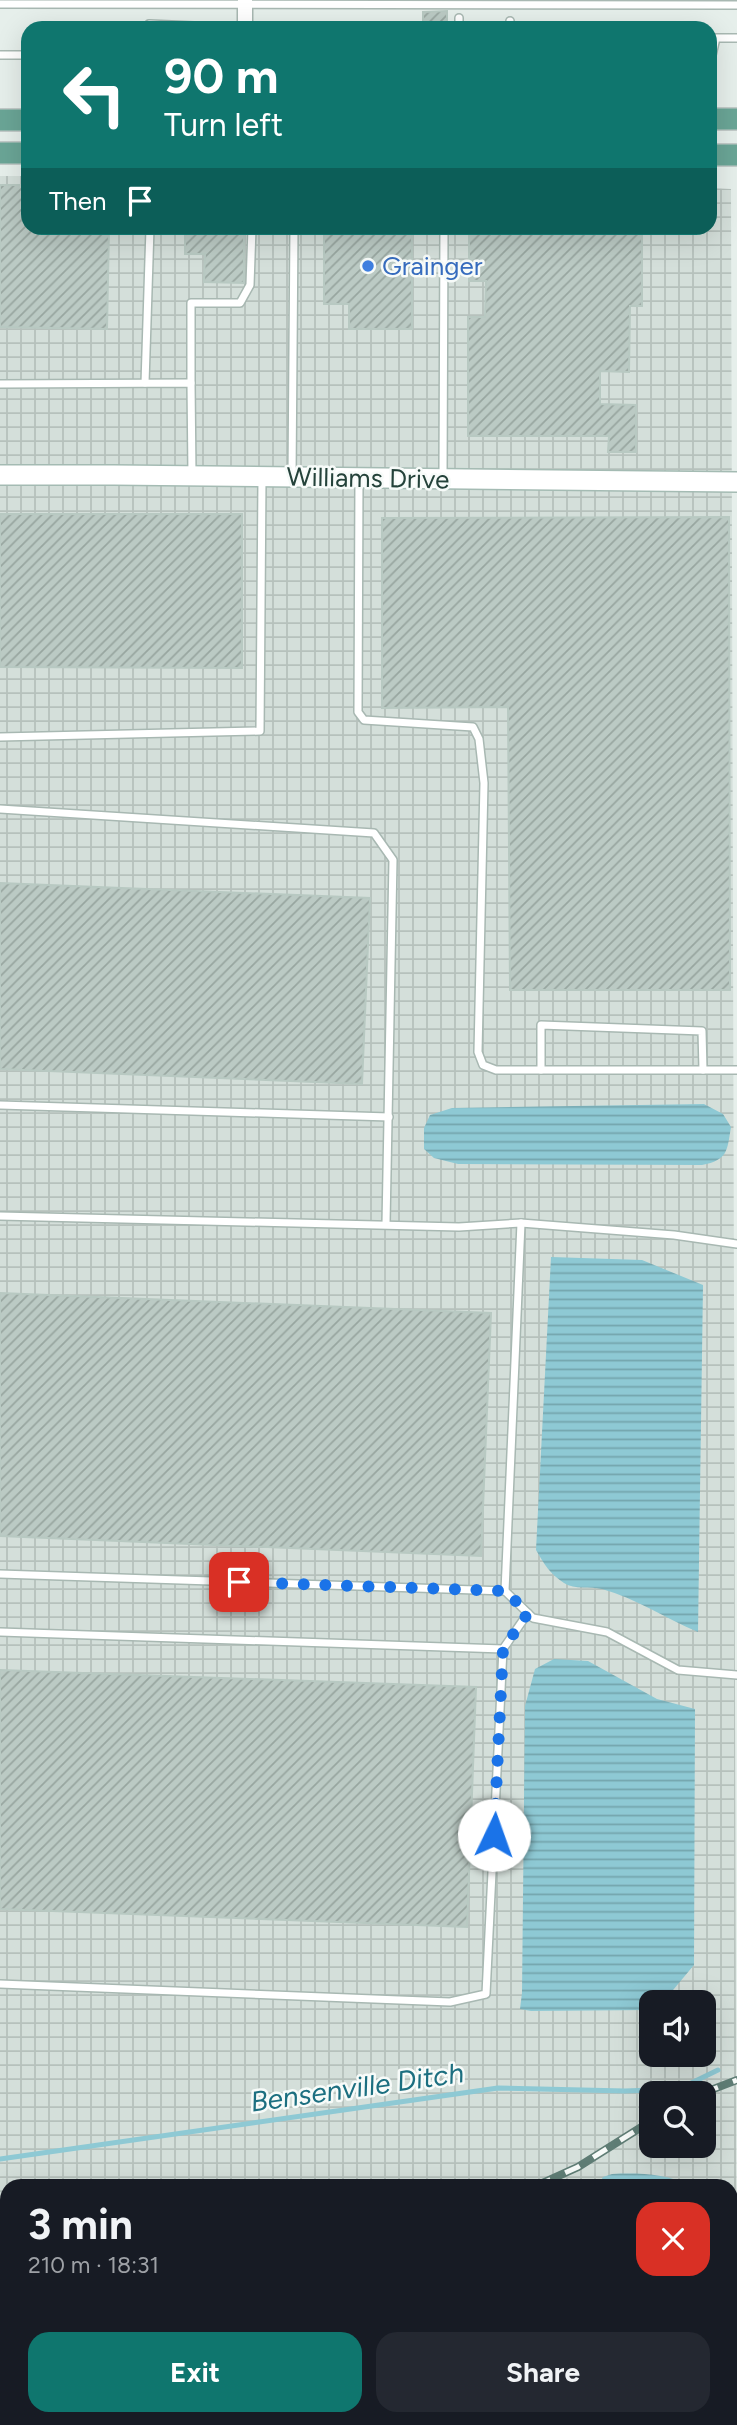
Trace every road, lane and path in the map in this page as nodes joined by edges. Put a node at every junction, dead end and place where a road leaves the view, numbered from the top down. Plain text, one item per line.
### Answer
1 (245, 2) edge
2 (0, 4) edge
3 (737, 5) edge
4 (245, 21) edge
5 (717, 38) edge
6 (737, 38) edge
7 (0, 55) edge
8 (21, 55) edge
9 (717, 119) edge
10 (737, 119) edge
11 (0, 120) edge
12 (21, 120) edge
13 (0, 153) edge
14 (21, 153) edge
15 (717, 155) edge
16 (737, 155) edge
17 (150, 235) edge
18 (251, 235) edge
19 (293, 235) edge
20 (444, 235) edge
21 (145, 383) junction
22 (191, 383) junction
23 (0, 384) edge
24 (0, 475) edge
25 (192, 476) junction
26 (262, 477) junction
27 (292, 477) junction
28 (359, 478) junction
29 (443, 479) junction
30 (737, 482) edge
31 (0, 737) edge
32 (0, 809) edge
33 (541, 1070) junction
34 (703, 1070) junction
35 (737, 1070) edge
36 (0, 1105) edge
37 (389, 1117) junction
38 (0, 1216) edge
39 (521, 1223) junction
40 (386, 1224) junction
41 (737, 1244) edge
42 (0, 1574) edge
43 (505, 1591) junction
44 (528, 1613) junction
45 (0, 1632) edge
46 (503, 1649) junction
47 (737, 1675) edge
48 (0, 1984) edge

1 - 2 lane
1 - 3 lane
1 - 4 street
5 - 6 lane
7 - 8 lane
9 - 10 main road
11 - 12 main road
13 - 14 main road
15 - 16 main road
17 - 21 lane
18 - 22 lane
19 - 27 lane
20 - 29 lane
21 - 22 lane
21 - 23 lane
22 - 25 lane
24 - 25 main road, Williams Drive
25 - 26 main road, Williams Drive
26 - 27 main road, Williams Drive
26 - 31 lane
27 - 28 main road, Williams Drive
28 - 29 main road, Williams Drive
28 - 33 lane
29 - 30 main road, Williams Drive
32 - 37 lane
33 - 34 lane
33 - 34 lane
34 - 35 lane
36 - 37 lane
37 - 40 lane
38 - 40 lane
39 - 40 lane
39 - 41 lane
39 - 43 lane
42 - 43 lane
43 - 44 lane
44 - 46 lane
44 - 47 lane
45 - 46 lane
46 - 48 lane

